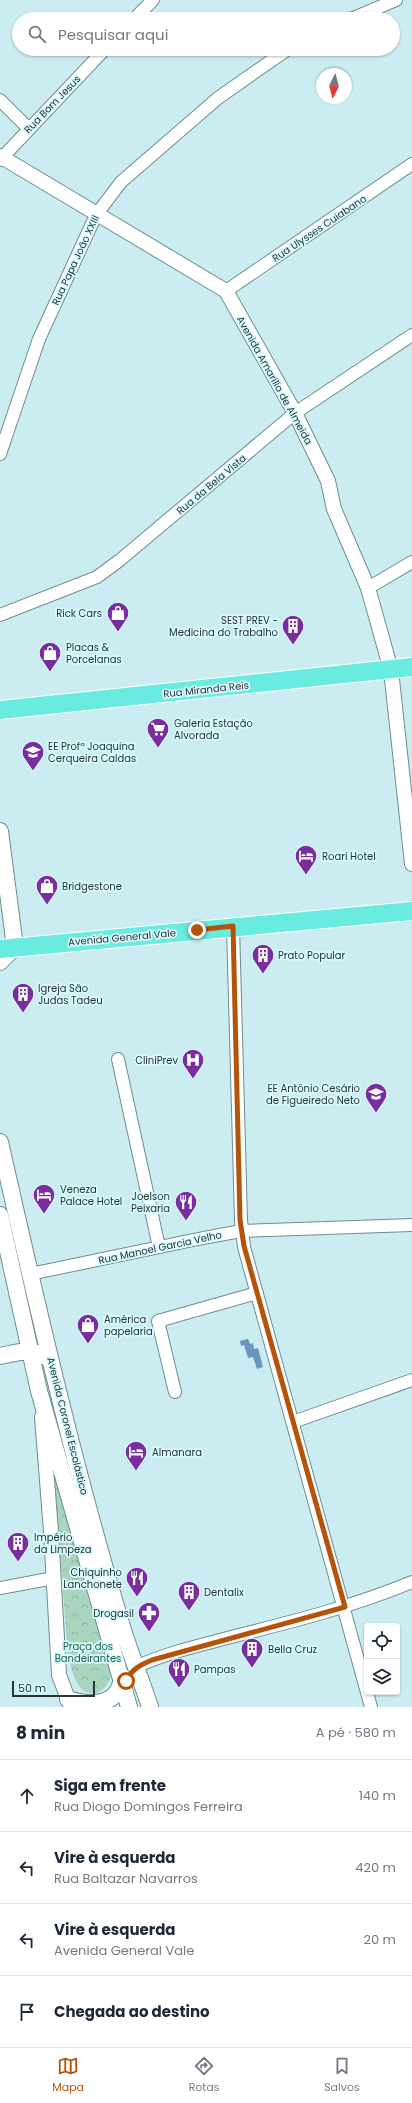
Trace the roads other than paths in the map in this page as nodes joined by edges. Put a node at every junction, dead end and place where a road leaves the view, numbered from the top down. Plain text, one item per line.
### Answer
1 (152, 0) edge
2 (396, 0) edge
3 (141, 12) edge
4 (368, 12) edge
5 (98, 56) edge
6 (278, 56) edge
7 (0, 100) edge
8 (29, 129) junction
9 (1, 158) edge
10 (412, 164) edge
11 (96, 214) junction
12 (226, 291) junction
13 (412, 335) edge
14 (296, 413) junction
15 (0, 454) edge
16 (412, 562) edge
17 (368, 588) junction
18 (0, 614) edge
19 (412, 667) edge
20 (390, 670) junction
21 (0, 710) edge
22 (0, 831) edge
23 (412, 864) edge
24 (412, 910) edge
25 (233, 926) junction
26 (8, 948) edge
27 (0, 962) edge
28 (118, 1059) dead end
29 (0, 1142) edge
30 (0, 1215) edge
31 (412, 1225) edge
32 (241, 1231) junction
33 (159, 1247) junction
34 (30, 1274) junction
35 (257, 1293) junction
36 (31, 1351) junction
37 (0, 1356) edge
38 (412, 1380) edge
39 (39, 1391) junction
40 (175, 1392) dead end
41 (64, 1411) junction
42 (293, 1422) junction
43 (54, 1578) junction
44 (412, 1582) edge
45 (0, 1588) edge
46 (345, 1607) junction
47 (124, 1634) junction
48 (134, 1661) junction
49 (125, 1693) edge
50 (70, 1703) edge
51 (150, 1707) edge
52 (371, 1707) edge

1 - 3 street
2 - 4 street
5 - 8 street, Rua Bom Jesus
6 - 11 street, Rua Papa João XXIII
7 - 8 street
8 - 9 street, Rua Bom Jesus
9 - 11 street, Avenida Amarílio de Almeida
10 - 12 street, Rua Ulysses Cuiabano
11 - 12 street, Avenida Amarílio de Almeida
11 - 15 street, Rua Papa João XXIII
12 - 14 street, Avenida Amarílio de Almeida
13 - 14 street, Rua da Bela Vista
14 - 17 street, Avenida Amarílio de Almeida
14 - 18 street, Rua da Bela Vista
16 - 17 street
17 - 20 street, Avenida Amarílio de Almeida
19 - 20 main road, Rua Miranda Reis
20 - 21 main road, Rua Miranda Reis
20 - 23 street, Avenida Amarílio de Almeida
22 - 26 main road
24 - 25 main road, Avenida General Vale
25 - 26 main road, Avenida General Vale
25 - 32 street
26 - 27 main road
28 - 33 street
29 - 34 main road, Avenida Coronel Escolástico
30 - 36 main road, Avenida Coronel Escolástico
31 - 32 street, Rua Manoel Garcia Velho
32 - 33 street, Rua Manoel Garcia Velho
32 - 35 street
33 - 34 street, Rua Manoel Garcia Velho
34 - 41 main road, Avenida Coronel Escolástico
35 - 40 street
35 - 42 street
36 - 37 main road
36 - 39 main road, Avenida Coronel Escolástico
36 - 41 main road
38 - 42 street
39 - 43 street, Avenida Coronel Escolástico
39 - 49 main road, Avenida Coronel Escolástico
41 - 47 main road, Avenida Coronel Escolástico
42 - 46 street
43 - 45 street
43 - 50 street, Avenida Coronel Escolástico
44 - 46 street
46 - 48 street
46 - 52 street
47 - 48 main road, Avenida Coronel Escolástico
47 - 49 main road
48 - 49 main road
48 - 51 main road, Avenida Coronel Escolástico
49 - 50 main road

